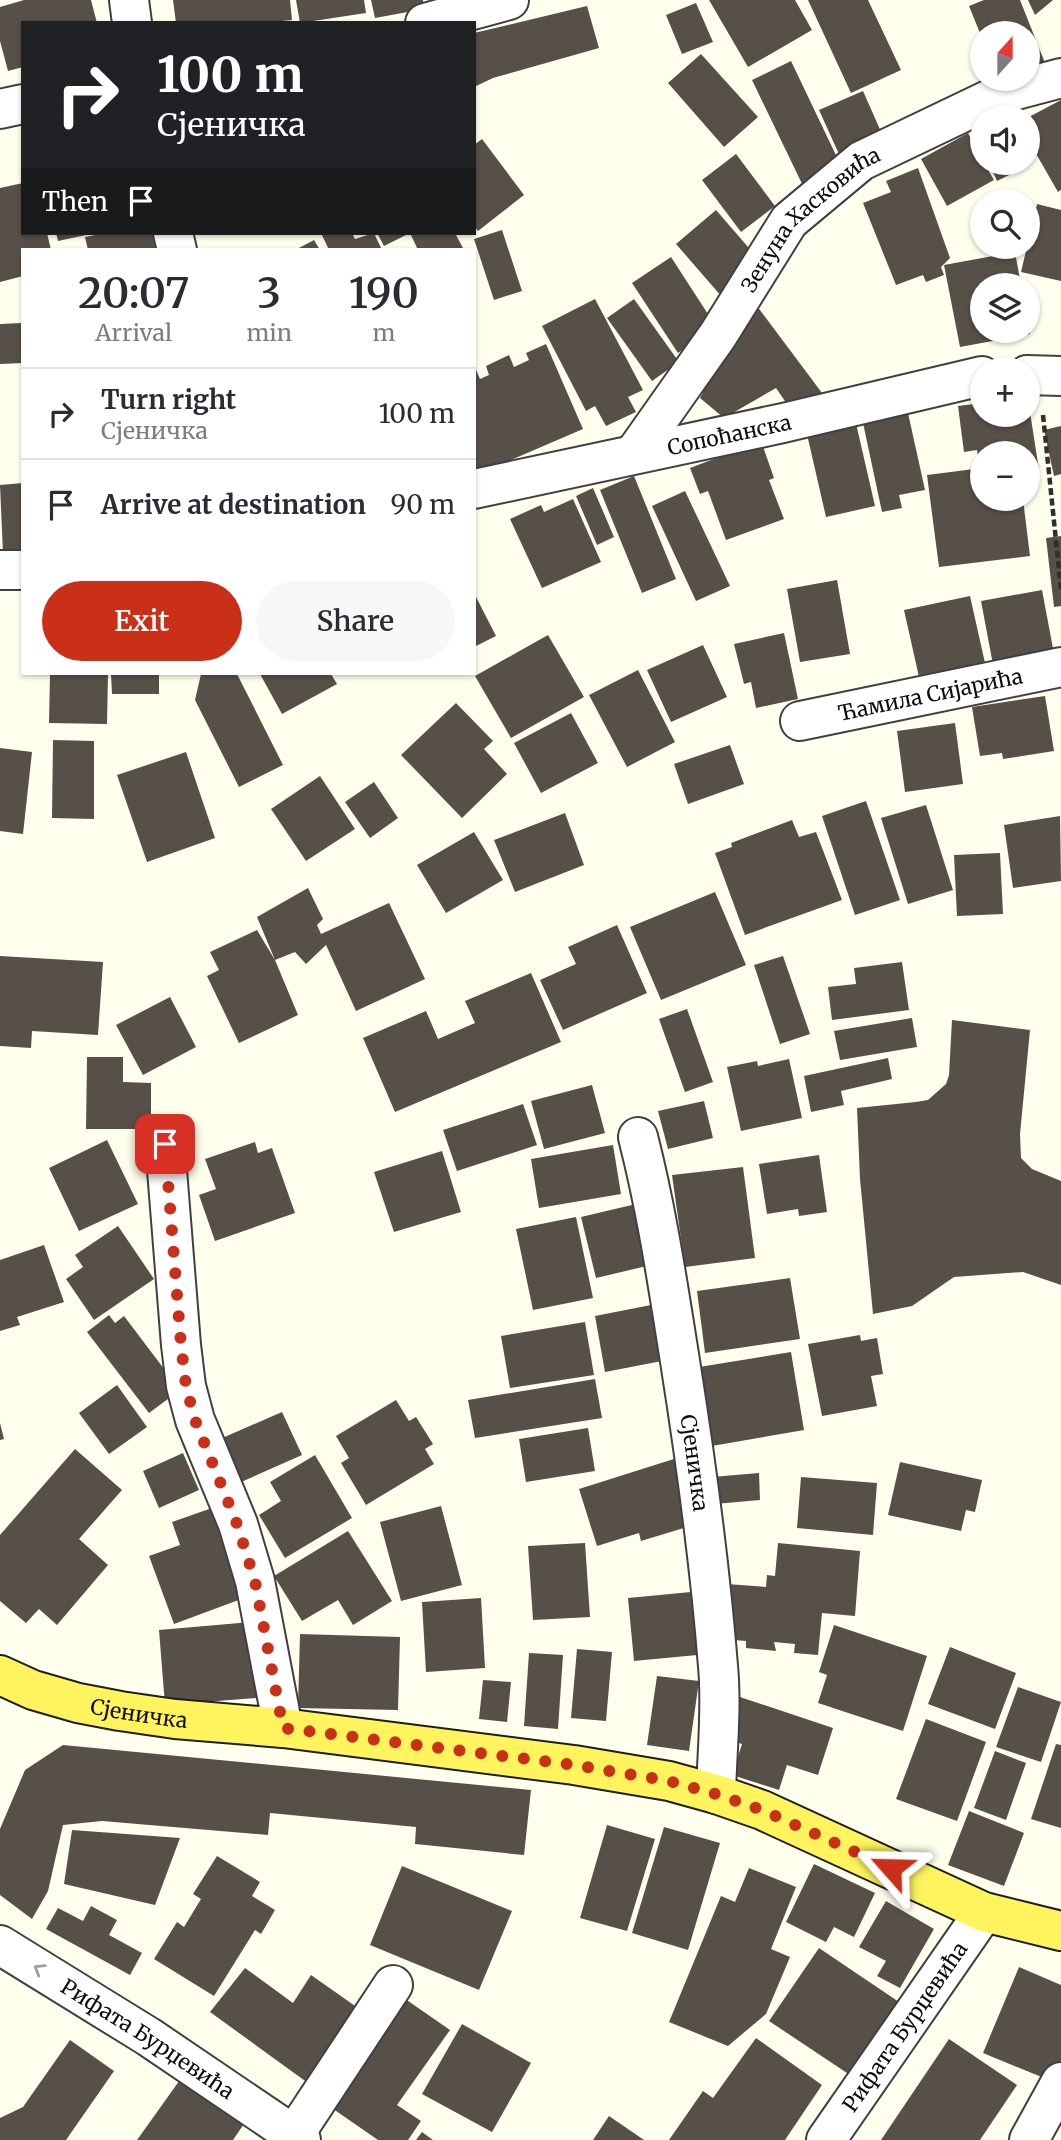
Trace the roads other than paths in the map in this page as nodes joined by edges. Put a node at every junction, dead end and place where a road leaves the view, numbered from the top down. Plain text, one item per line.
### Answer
1 (129, 0) edge
2 (509, 0) edge
3 (132, 21) edge
4 (432, 21) edge
5 (1061, 78) edge
6 (21, 104) edge
7 (0, 109) edge
8 (970, 379) edge
9 (634, 454) junction
10 (476, 489) edge
11 (0, 570) edge
12 (21, 570) edge
13 (1061, 667) edge
14 (800, 721) dead end
15 (638, 1137) dead end
16 (165, 1144) dead end
17 (0, 1675) edge
18 (283, 1728) junction
19 (716, 1794) junction
20 (984, 1912) junction
21 (1061, 1931) edge
22 (0, 1945) edge
23 (393, 1986) dead end
24 (1061, 2082) edge
25 (297, 2138) edge
26 (826, 2140) edge
27 (1028, 2140) edge

1 - 3 street
2 - 4 street
5 - 9 street, Зенуна Хасковића
6 - 7 street
8 - 9 street, Сопоћанска
9 - 10 street, Сопоћанска
11 - 12 street
13 - 14 street, Ћамила Сијарића
15 - 19 street, Сјеничка
16 - 18 street
17 - 18 main road, Сјеничка
18 - 19 main road, Сјеничка
19 - 20 main road, Сјеничка
20 - 21 main road, Сјеничка
20 - 26 street, Рифата Бурџевића
25 -> 22 street, Рифата Бурџевића
23 - 25 street, Рифата Бурџевића
24 - 27 street

